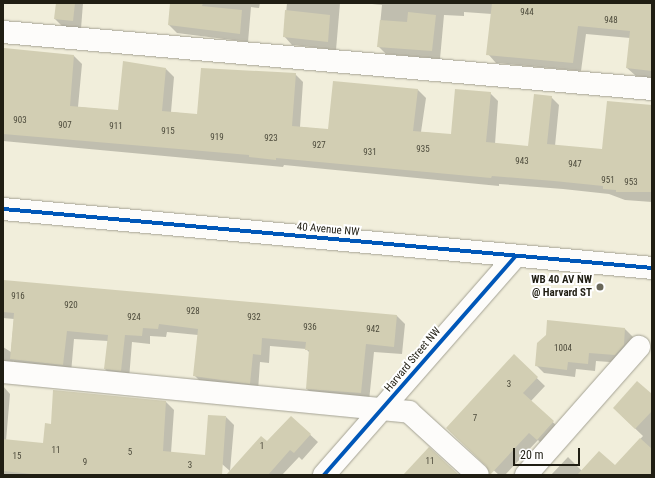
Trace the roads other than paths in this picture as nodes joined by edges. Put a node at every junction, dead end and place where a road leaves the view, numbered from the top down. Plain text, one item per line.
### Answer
1 (3, 32) edge
2 (652, 89) edge
3 (3, 209) edge
4 (516, 256) junction
5 (652, 268) edge
6 (639, 347) dead end
7 (3, 372) edge
8 (384, 408) junction
9 (324, 475) edge
10 (478, 475) edge
11 (526, 475) edge

1 - 2 street
3 - 4 street, 40 Avenue NW
4 - 5 street, 40 Avenue NW
4 - 8 street, Harvard Street NW
6 - 11 street
7 - 8 street
8 - 9 street, Harvard Street NW
8 - 10 street

